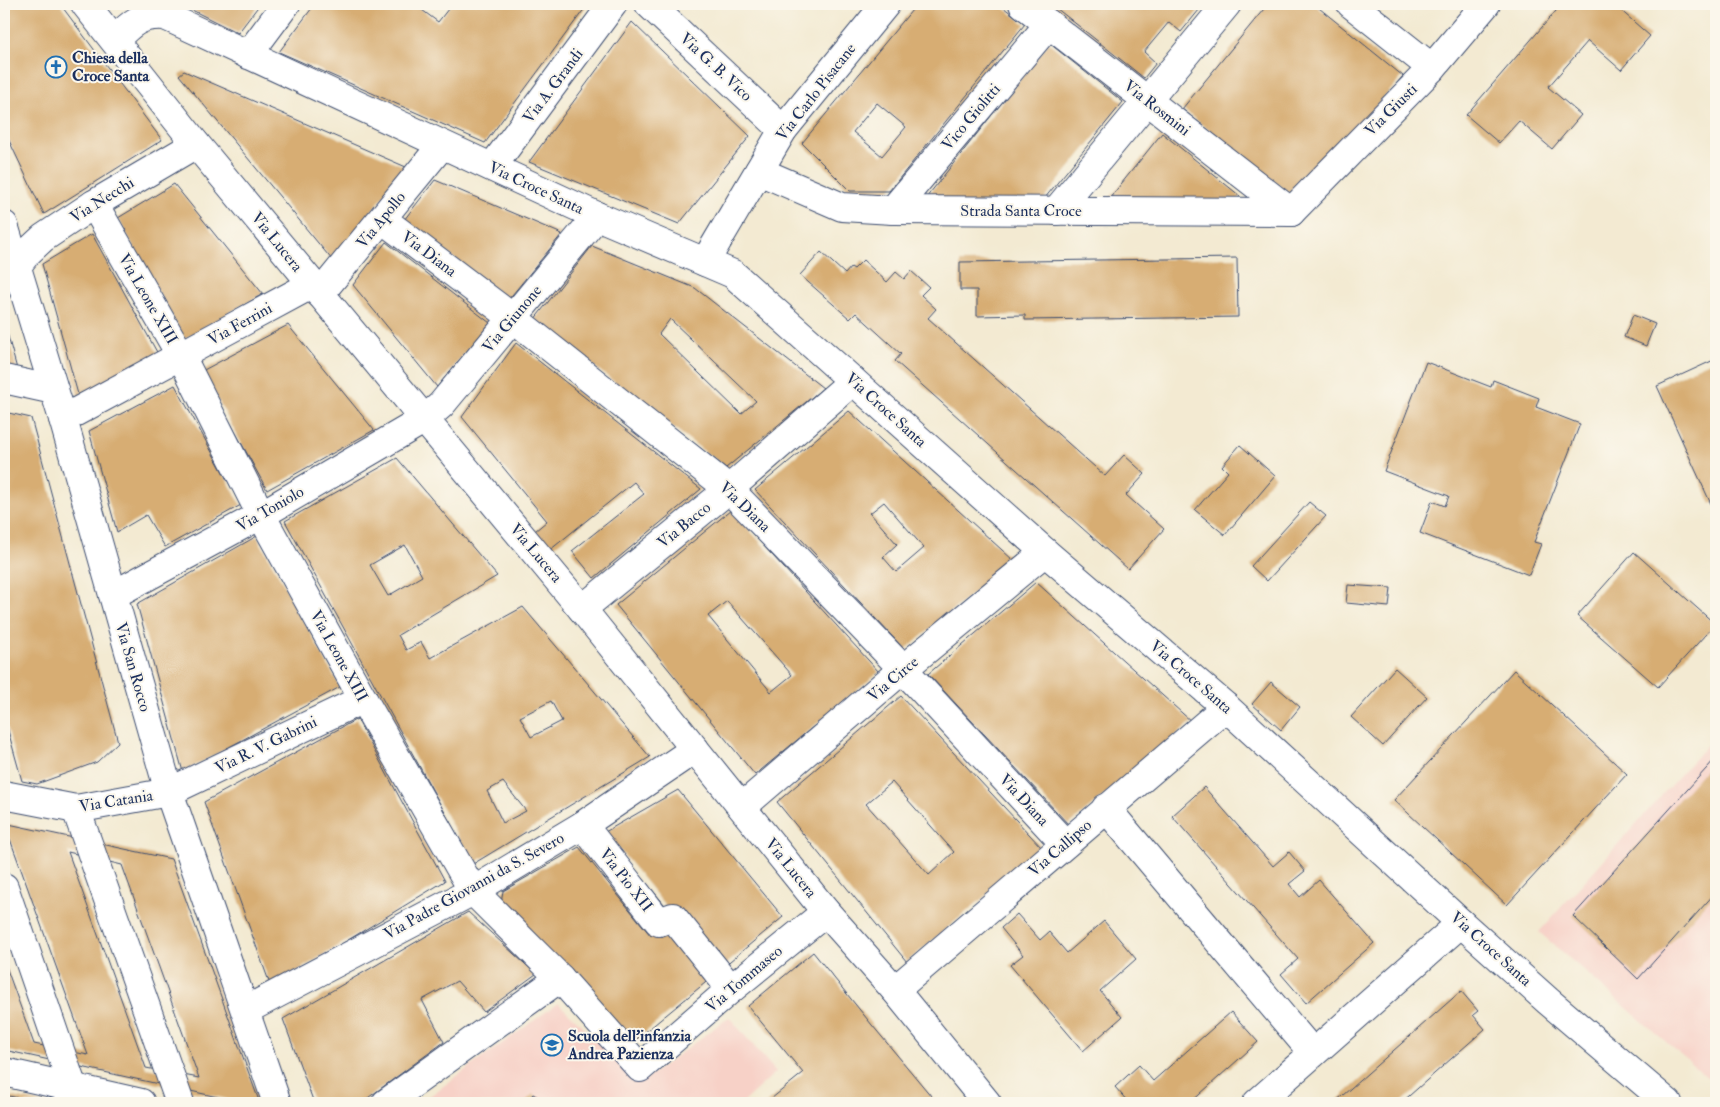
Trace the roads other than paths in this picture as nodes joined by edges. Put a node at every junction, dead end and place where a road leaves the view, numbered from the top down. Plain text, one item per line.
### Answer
1 (85, 4) edge
2 (286, 4) edge
3 (613, 4) edge
4 (649, 4) edge
5 (886, 4) edge
6 (1023, 4) edge
7 (1227, 4) edge
8 (1351, 4) edge
9 (1486, 4) edge
10 (1049, 24) junction
11 (115, 40) junction
12 (248, 55) junction
13 (1432, 68) junction
14 (1146, 100) junction
15 (783, 130) junction
16 (196, 144) junction
17 (442, 145) junction
18 (492, 167) junction
19 (759, 171) junction
20 (94, 204) junction
21 (893, 210) junction
22 (1056, 211) junction
23 (1291, 212) junction
24 (597, 216) junction
25 (382, 219) junction
26 (4, 225) edge
27 (705, 262) junction
28 (10, 275) edge
29 (316, 290) junction
30 (513, 318) junction
31 (181, 356) junction
32 (4, 379) edge
33 (853, 381) junction
34 (54, 390) junction
35 (63, 419) junction
36 (425, 419) junction
37 (729, 489) junction
38 (261, 515) junction
39 (1045, 552) junction
40 (112, 595) junction
41 (582, 609) junction
42 (904, 669) junction
43 (362, 699) junction
44 (1226, 706) junction
45 (695, 749) junction
46 (169, 792) junction
47 (4, 794) edge
48 (742, 807) junction
49 (1106, 808) junction
50 (76, 809) junction
51 (583, 825) junction
52 (1064, 844) junction
53 (4, 887) edge
54 (473, 891) junction
55 (826, 912) junction
56 (1461, 923) junction
57 (560, 978) junction
58 (731, 988) junction
59 (895, 990) junction
60 (246, 1010) junction
61 (1312, 1053) junction
62 (640, 1068) joint
63 (4, 1072) edge
64 (73, 1088) junction
65 (141, 1103) edge
66 (180, 1103) edge
67 (277, 1103) edge
68 (386, 1103) edge
69 (986, 1103) edge
70 (1257, 1103) edge
71 (1668, 1103) edge

1 - 11 street, Via Lucera
2 - 12 street
3 - 18 street, Via A. Grandi
4 - 15 street, Via G. B. Vico
5 - 15 street, Via Carlo Pisacane
6 - 10 street, Via Rosmini
7 - 14 street
8 - 13 street
9 - 13 street, Via Giusti
10 - 14 street, Via Rosmini
10 - 21 street, Vico Giolitti
11 - 12 street, Via Croce Santa
11 - 16 street, Via Lucera
12 - 17 street, Via Croce Santa
13 - 23 street, Via Giusti
14 - 22 street
14 - 23 street, Via Rosmini
15 - 19 street, Via Carlo Pisacane
16 - 20 street, Via Necchi
16 - 29 street, Via Lucera
17 - 18 street, Via Croce Santa
17 - 25 street, Via Apollo
18 - 24 street, Via Croce Santa
19 - 21 street, Strada Santa Croce
19 - 27 street, Via Carlo Pisacane
20 - 28 street, Via Necchi
20 - 31 street, Via Leone XIII
21 - 22 street, Strada Santa Croce
22 - 23 street, Strada Santa Croce
24 - 27 street, Via Croce Santa
24 - 30 street, Via Giunone
25 - 29 street, Via Apollo
25 - 30 street, Via Diana
26 - 28 street, Via San Rocco
27 - 33 street, Via Croce Santa
28 - 34 street, Via San Rocco
29 - 31 street, Via Ferrini
29 - 36 street, Via Lucera
30 - 36 street, Via Giunone
30 - 37 street, Via Diana
31 - 35 street, Via Ferrini
31 - 38 street, Via Leone XIII
32 - 34 street
33 - 37 street, Via Bacco
33 - 39 street, Via Croce Santa
34 - 35 street, Via San Rocco
35 - 40 street, Via San Rocco
36 - 38 street, Via Toniolo
36 - 41 street, Via Lucera
37 - 41 street, Via Bacco
37 - 42 street, Via Diana
38 - 40 street, Via Toniolo
38 - 43 street, Via Leone XIII
39 - 42 street, Via Circe
39 - 44 street, Via Croce Santa
40 - 46 street, Via San Rocco
41 - 45 street, Via Lucera
42 - 48 street, Via Circe
42 - 52 street, Via Diana
43 - 46 street, Via R. V. Gabrini
43 - 54 street, Via Leone XIII
44 - 49 street, Via Callipso
44 - 56 street, Via Croce Santa
45 - 48 street, Via Lucera
45 - 51 street, Via Padre Giovanni da S. Severo
46 - 50 street, Via Catania
46 - 60 street, Via San Rocco
47 - 50 street, Via Catania
48 - 55 street, Via Lucera
49 - 52 street, Via Callipso
49 - 61 street
50 - 66 street
51 - 54 street, Via Padre Giovanni da S. Severo
51 - 58 street, Via Pio XII
52 - 59 street, Via Callipso
53 - 64 street
54 - 57 street, Via Leone XIII
54 - 60 street, Via Padre Giovanni da S. Severo
55 - 58 street, Via Tommaseo
55 - 59 street, Via Lucera
56 - 61 street
56 - 71 street, Via Croce Santa
57 - 62 street, Via Leone XIII
57 - 68 street
58 - 62 street, Via Tommaseo
59 - 69 street, Via Lucera
60 - 67 street, Via San Rocco
61 - 70 street
63 - 64 street
64 - 65 street

